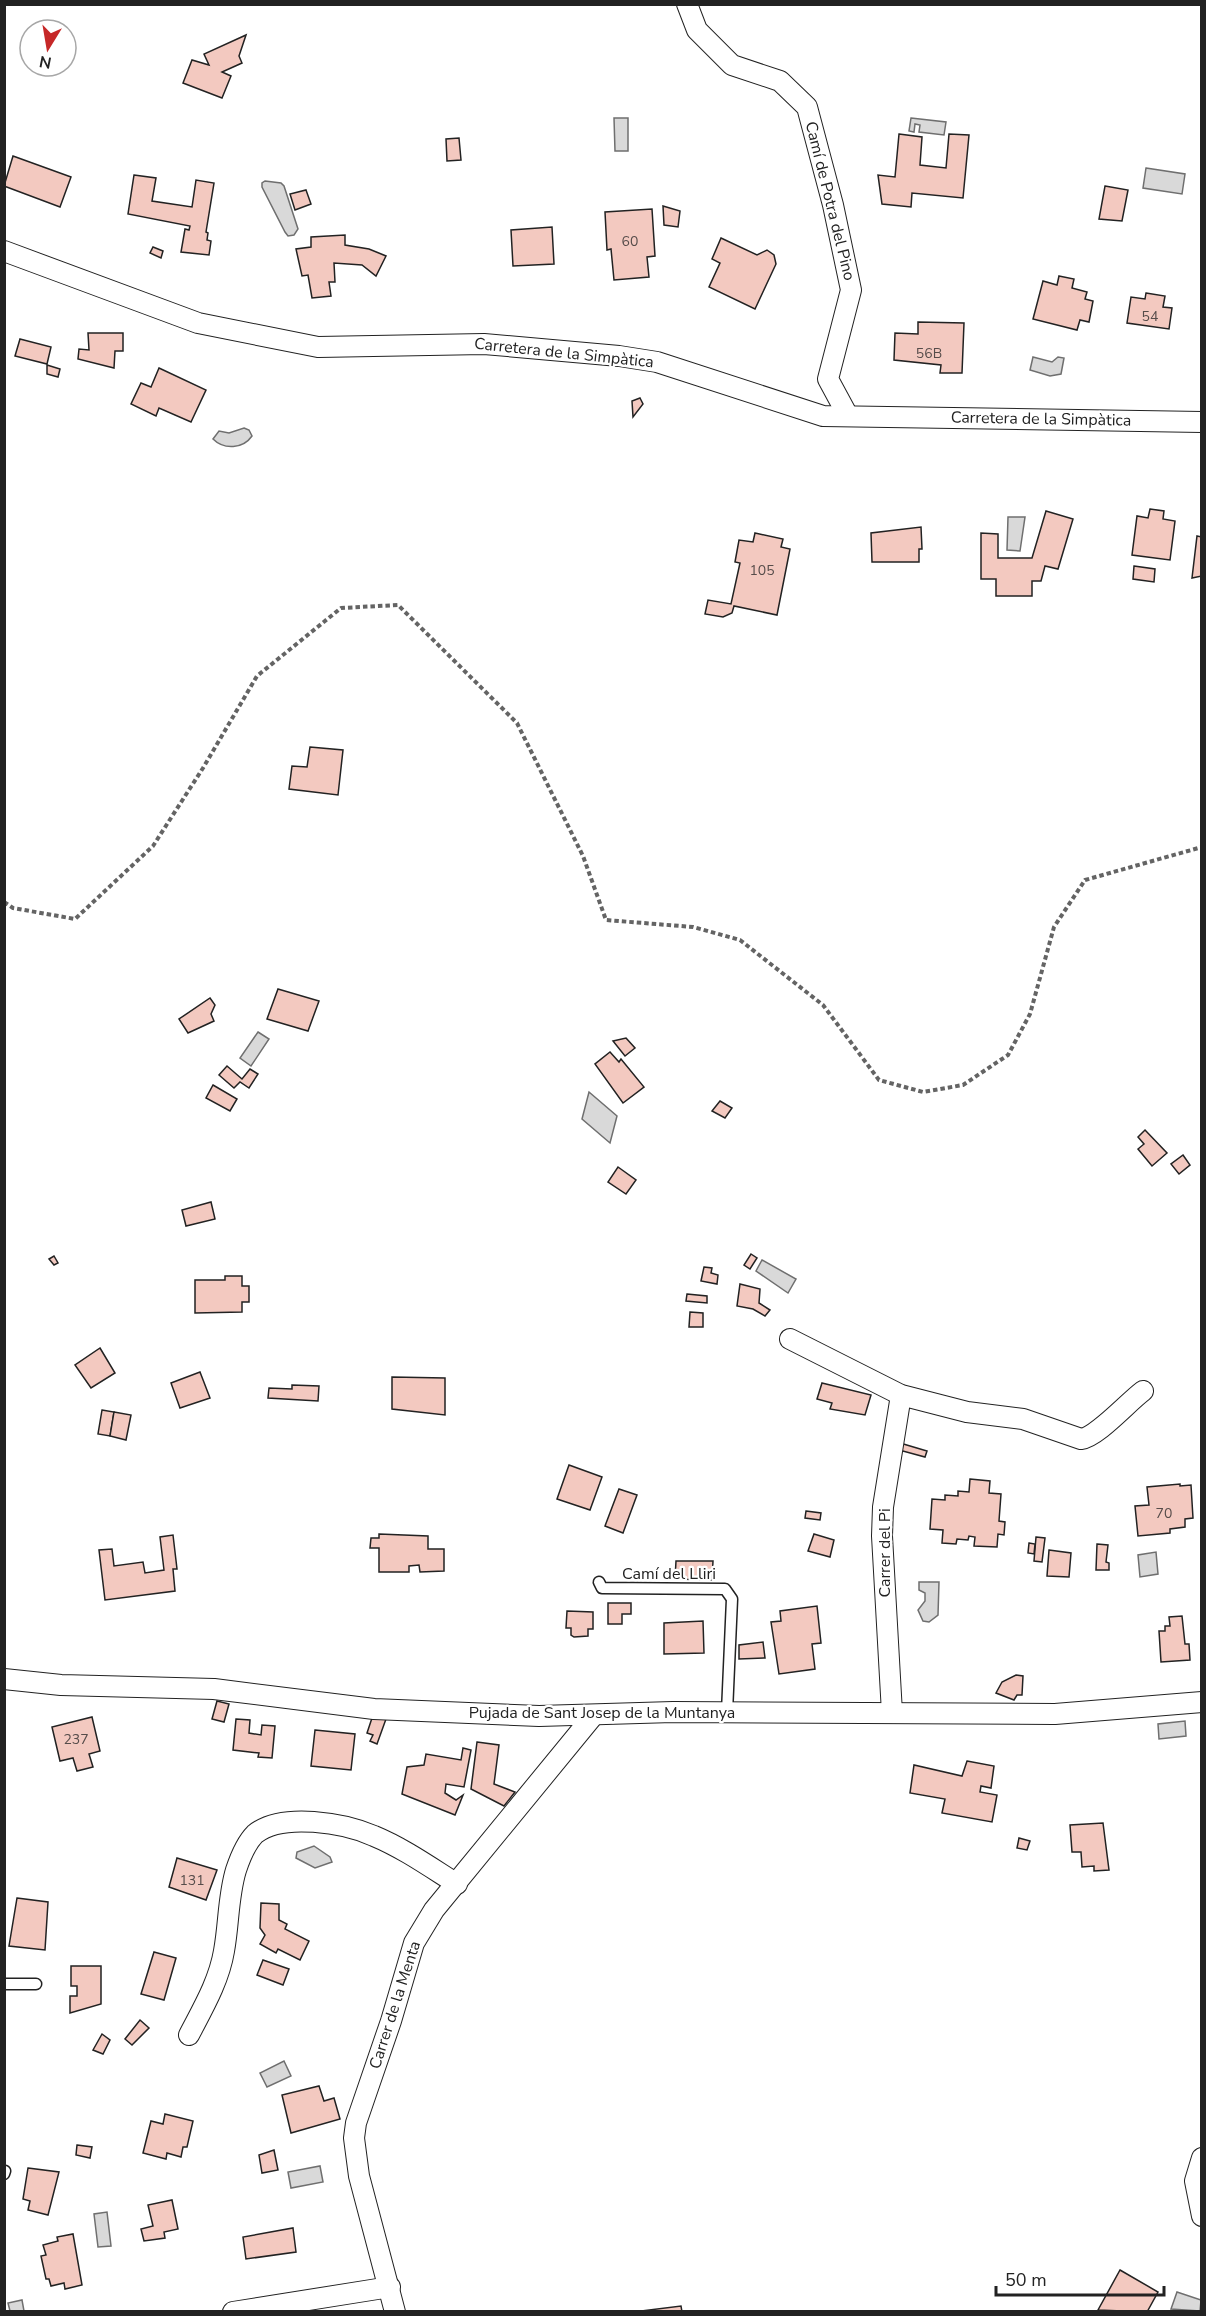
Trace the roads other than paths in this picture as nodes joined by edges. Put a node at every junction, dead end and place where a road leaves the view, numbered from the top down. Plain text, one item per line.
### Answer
1 (687, 4) edge
2 (4, 251) edge
3 (848, 416) junction
4 (1202, 422) edge
5 (790, 1340) dead end
6 (1143, 1390) dead end
7 (901, 1395) junction
8 (599, 1582) dead end
9 (4, 1679) edge
10 (1202, 1702) edge
11 (727, 1712) junction
12 (892, 1713) junction
13 (593, 1716) junction
14 (457, 1884) junction
15 (4, 1984) edge
16 (36, 1984) dead end
17 (189, 2035) dead end
18 (1202, 2158) edge
19 (1202, 2216) edge
20 (390, 2287) junction
21 (233, 2312) edge
22 (395, 2312) edge

1 - 3 street, Camí de Potra del Pino
2 - 3 street, Carretera de la Simpàtica
3 - 4 street, Carretera de la Simpàtica
5 - 7 street
6 - 7 street
7 - 12 street, Carrer del Pi
8 - 11 lane, Camí del Lliri
9 - 13 street, Pujada de Sant Josep de la Muntanya
10 - 12 street, Pujada de Sant Josep de la Muntanya
11 - 12 street, Pujada de Sant Josep de la Muntanya
11 - 13 street, Pujada de Sant Josep de la Muntanya
13 - 14 street, Carrer de la Menta
14 - 17 street
14 - 20 street, Carrer de la Menta
15 - 16 lane
18 - 19 street
20 - 21 street
20 - 22 street, Carrer de la Menta

